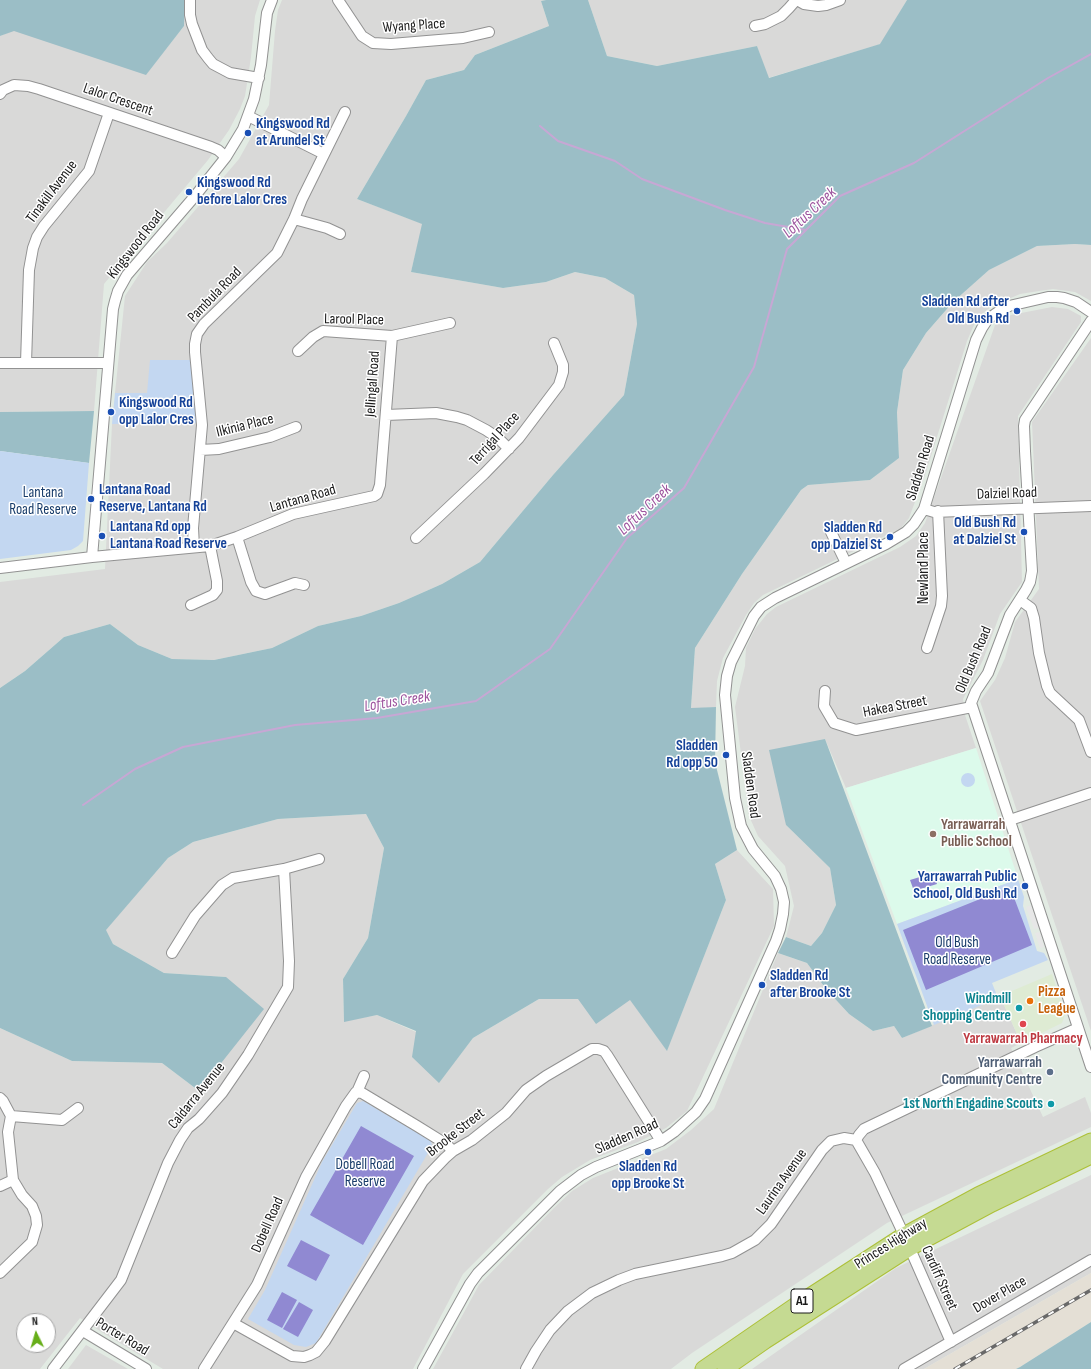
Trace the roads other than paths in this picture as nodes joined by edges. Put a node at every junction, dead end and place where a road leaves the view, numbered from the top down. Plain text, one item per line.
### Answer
1 (190, 0) edge
2 (272, 0) edge
3 (338, 0) edge
4 (796, 0) edge
5 (840, 0) edge
6 (755, 26) dead end
7 (488, 32) dead end
8 (259, 78) junction
9 (0, 94) edge
10 (345, 112) dead end
11 (109, 113) junction
12 (248, 116) junction
13 (324, 154) junction
14 (226, 157) junction
15 (294, 219) junction
16 (340, 234) dead end
17 (1091, 312) edge
18 (1091, 321) edge
19 (450, 323) dead end
20 (392, 336) junction
21 (554, 343) dead end
22 (298, 351) dead end
23 (0, 363) edge
24 (26, 363) junction
25 (108, 363) junction
26 (386, 415) junction
27 (296, 427) dead end
28 (509, 449) junction
29 (200, 450) junction
30 (377, 494) joint
31 (1091, 506) edge
32 (1028, 508) junction
33 (924, 509) junction
34 (938, 511) junction
35 (830, 530) dead end
36 (237, 537) junction
37 (416, 538) dead end
38 (210, 546) junction
39 (194, 547) junction
40 (92, 556) junction
41 (846, 563) junction
42 (0, 568) edge
43 (304, 585) dead end
44 (1020, 600) junction
45 (191, 605) dead end
46 (927, 648) dead end
47 (826, 691) dead end
48 (972, 707) junction
49 (1091, 752) edge
50 (1091, 793) edge
51 (1010, 820) junction
52 (319, 859) dead end
53 (284, 869) junction
54 (172, 953) dead end
55 (1078, 1028) junction
56 (1091, 1067) edge
57 (364, 1076) dead end
58 (357, 1092) junction
59 (0, 1098) edge
60 (78, 1108) dead end
61 (11, 1116) junction
62 (661, 1140) junction
63 (856, 1140) junction
64 (1091, 1141) edge
65 (453, 1151) junction
66 (1091, 1156) edge
67 (13, 1180) junction
68 (0, 1186) edge
69 (907, 1241) junction
70 (1091, 1260) edge
71 (0, 1273) edge
72 (233, 1323) junction
73 (83, 1331) junction
74 (951, 1342) junction
75 (53, 1369) edge
76 (146, 1369) edge
77 (204, 1369) edge
78 (423, 1369) edge
79 (526, 1369) edge
80 (703, 1369) edge
81 (725, 1369) edge
82 (904, 1369) edge

1 - 8 street
2 - 8 street, Kingswood Road
3 - 7 street, Wyang Place
4 - 5 street
4 - 6 street
8 - 12 street, Kingswood Road
9 - 11 street, Lalor Crescent
10 - 13 street, Pambula Road
11 - 14 street, Lalor Crescent
11 - 24 street, Tinakill Avenue
12 - 13 street
12 - 14 street, Kingswood Road
13 - 15 street, Pambula Road
14 - 25 street, Kingswood Road
15 - 16 street
15 - 29 street, Pambula Road
17 - 33 street, Sladden Road
18 - 32 street, Old Bush Road
19 - 20 street, Jellingal Road
20 - 22 street, Larool Place
20 - 26 street, Jellingal Road
21 - 28 street, Terrigal Place
23 - 24 street
24 - 25 street
25 - 40 street, Kingswood Road
26 - 28 street
26 - 30 street, Jellingal Road
27 - 29 street, Ilkinia Place
28 - 37 street, Terrigal Place
29 - 39 street, Pambula Road
30 - 36 street, Lantana Road
31 - 32 street, Dalziel Road
32 - 34 street, Dalziel Road
32 - 44 street, Old Bush Road
33 - 34 street, Dalziel Road
33 - 41 street, Sladden Road
34 - 46 street, Newland Place
35 - 41 street
36 - 38 street, Lantana Road
36 - 43 street
38 - 39 street, Lantana Road
38 - 45 street
39 - 40 street, Lantana Road
40 - 42 street, Lantana Road
41 - 62 street, Sladden Road
44 - 48 street, Old Bush Road
44 - 49 street
47 - 48 street, Hakea Street
48 - 51 street, Old Bush Road
50 - 51 street
51 - 55 street, Old Bush Road
52 - 53 street
53 - 54 street
53 - 73 street, Caldarra Avenue
55 - 56 street, Old Bush Road
55 - 63 street
57 - 58 street, Dobell Road
58 - 65 street
58 - 72 street, Dobell Road
59 - 61 street
60 - 61 street
61 - 67 street
62 - 65 street, Brooke Street
62 - 78 street, Sladden Road
63 - 69 street, Cardiff Street
63 - 79 street, Laurina Avenue
64 - 69 highway, Princes Highway / A1
65 - 72 street, Brooke Street
66 - 69 highway, Princes Highway / A1
67 - 68 street
67 - 71 street
69 - 74 street, Cardiff Street
69 - 80 highway, Princes Highway / A1
69 - 81 highway, Princes Highway / A1
70 - 74 street, Dover Place
72 - 77 street, Dobell Road
73 - 75 street, Caldarra Avenue
73 - 76 street, Porter Road
74 - 82 street, Dover Place

